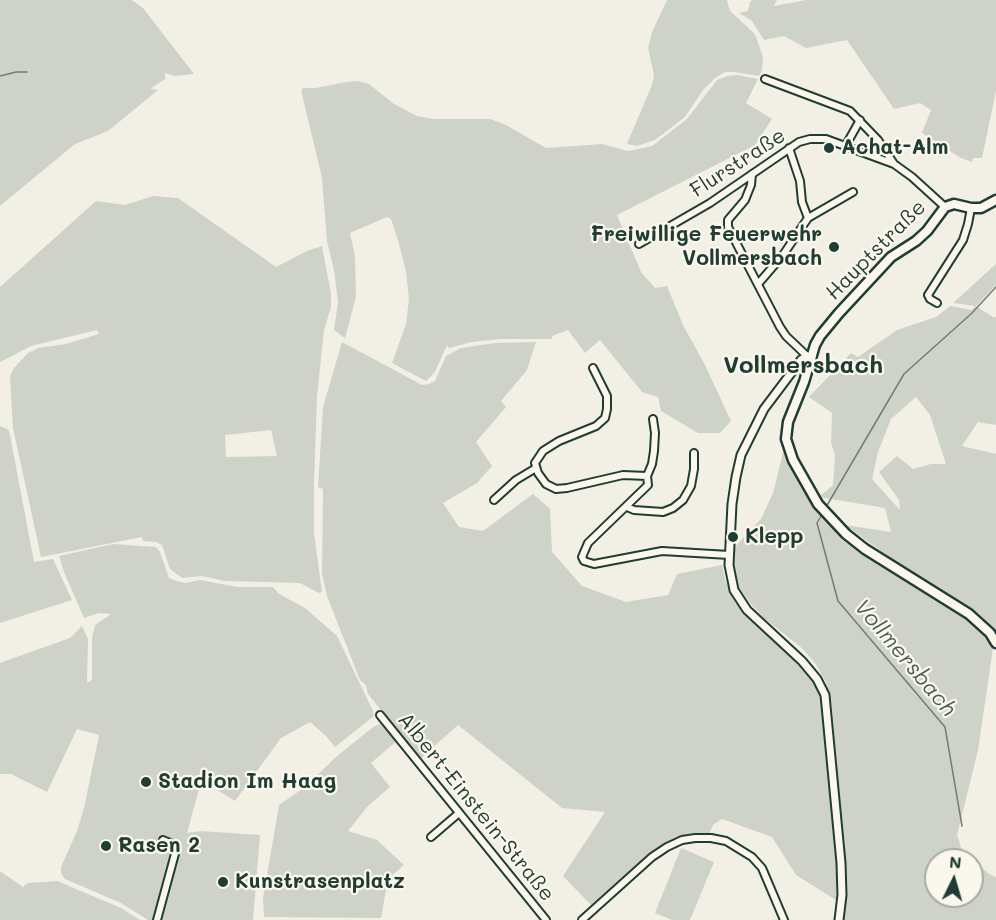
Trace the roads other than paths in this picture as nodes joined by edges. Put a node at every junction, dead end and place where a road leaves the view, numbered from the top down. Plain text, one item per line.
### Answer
1 (765, 79) dead end
2 (860, 120) junction
3 (846, 145) junction
4 (789, 148) junction
5 (894, 164) junction
6 (752, 174) junction
7 (853, 192) dead end
8 (996, 200) edge
9 (945, 207) junction
10 (971, 208) junction
11 (808, 218) junction
12 (639, 244) dead end
13 (758, 284) junction
14 (937, 303) dead end
15 (809, 356) junction
16 (593, 368) dead end
17 (653, 419) dead end
18 (694, 453) dead end
19 (536, 468) junction
20 (647, 476) junction
21 (494, 500) dead end
22 (627, 507) junction
23 (729, 555) junction
24 (996, 643) edge
25 (380, 715) dead end
26 (459, 813) junction
27 (431, 837) dead end
28 (163, 840) dead end
29 (157, 920) edge
30 (546, 920) edge
31 (582, 920) edge
32 (784, 920) edge
33 (839, 920) edge

1 - 2 street
2 - 3 street
2 - 5 street
3 - 4 street, Flurstraße
3 - 5 street, Flurstraße
4 - 6 street, Flurstraße
4 - 11 street
5 - 9 street
6 - 12 street, Flurstraße
6 - 13 street
7 - 11 street
8 - 10 main road, Hauptstraße
9 - 10 main road, Hauptstraße
9 - 15 main road, Hauptstraße
10 - 14 street
11 - 13 street
13 - 15 street
15 - 23 street, Hauptstraße
15 - 24 main road
16 - 19 street
17 - 20 street
18 - 22 street
19 - 20 street
19 - 21 street
20 - 22 street
22 - 23 street
23 - 33 street, Hauptstraße
25 - 26 street, Albert-Einstein-Straße
26 - 27 street
26 - 30 street, Albert-Einstein-Straße
28 - 29 street
31 - 32 street

